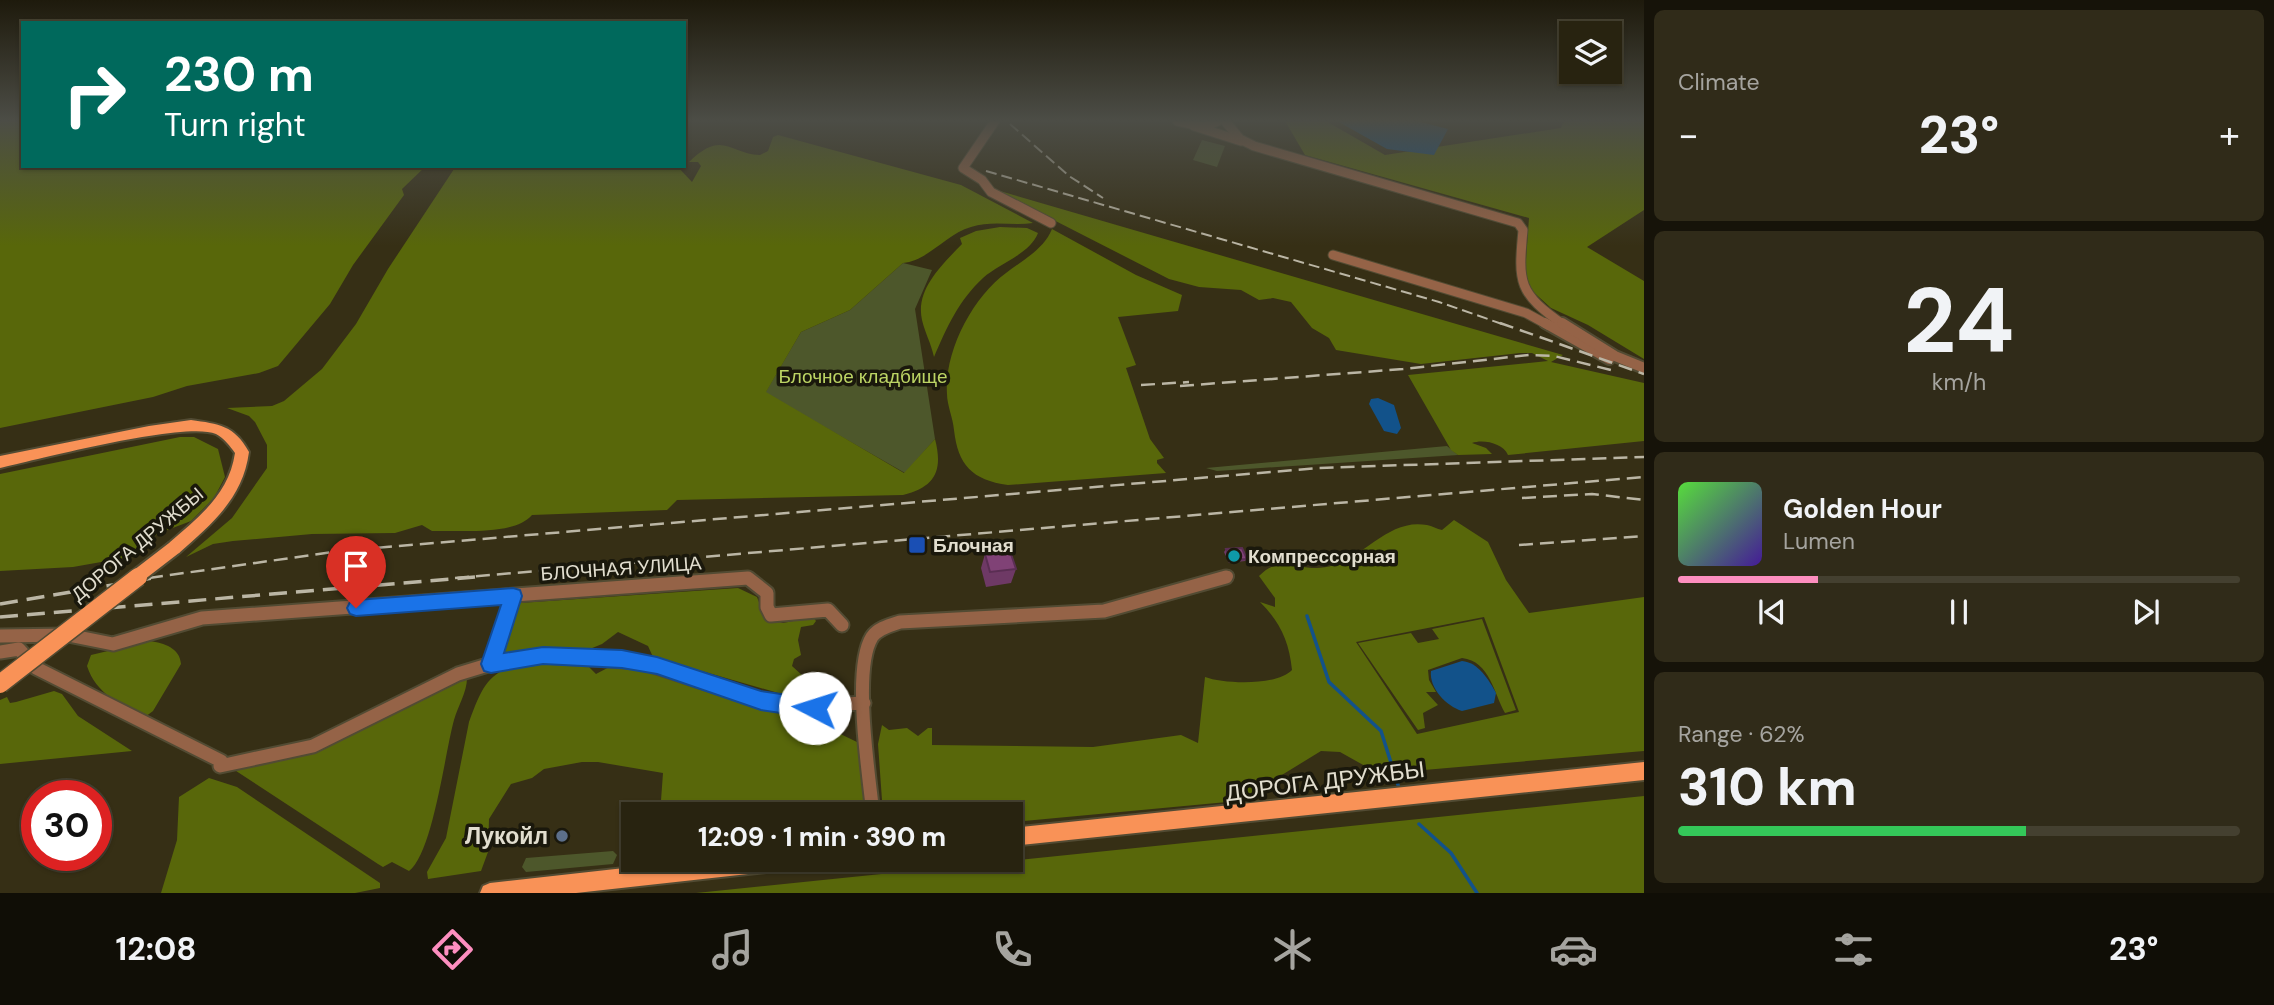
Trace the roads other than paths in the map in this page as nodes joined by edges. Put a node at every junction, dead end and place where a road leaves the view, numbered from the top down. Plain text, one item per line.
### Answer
1 (967, 163) edge
2 (1314, 163) edge
3 (1051, 223) dead end
4 (1333, 255) dead end
5 (1644, 371) edge
6 (0, 462) edge
7 (1228, 576) dead end
8 (513, 596) junction
9 (842, 625) dead end
10 (0, 636) edge
11 (0, 652) edge
12 (491, 664) junction
13 (0, 684) edge
14 (864, 703) junction
15 (1644, 771) edge
16 (872, 802) edge
17 (1023, 836) edge
18 (677, 872) edge
19 (490, 893) edge

1 - 3 street
2 - 5 street
4 - 5 street
6 - 13 main road, ДОРОГА ДРУЖБЫ, bridge
7 - 14 street
8 - 9 street, БЛОЧНАЯ УЛИЦА
8 - 10 street, БЛОЧНАЯ УЛИЦА
8 - 12 street
11 - 12 street
12 - 14 street
14 - 16 street
15 - 17 main road, ДОРОГА ДРУЖБЫ
18 - 19 main road

